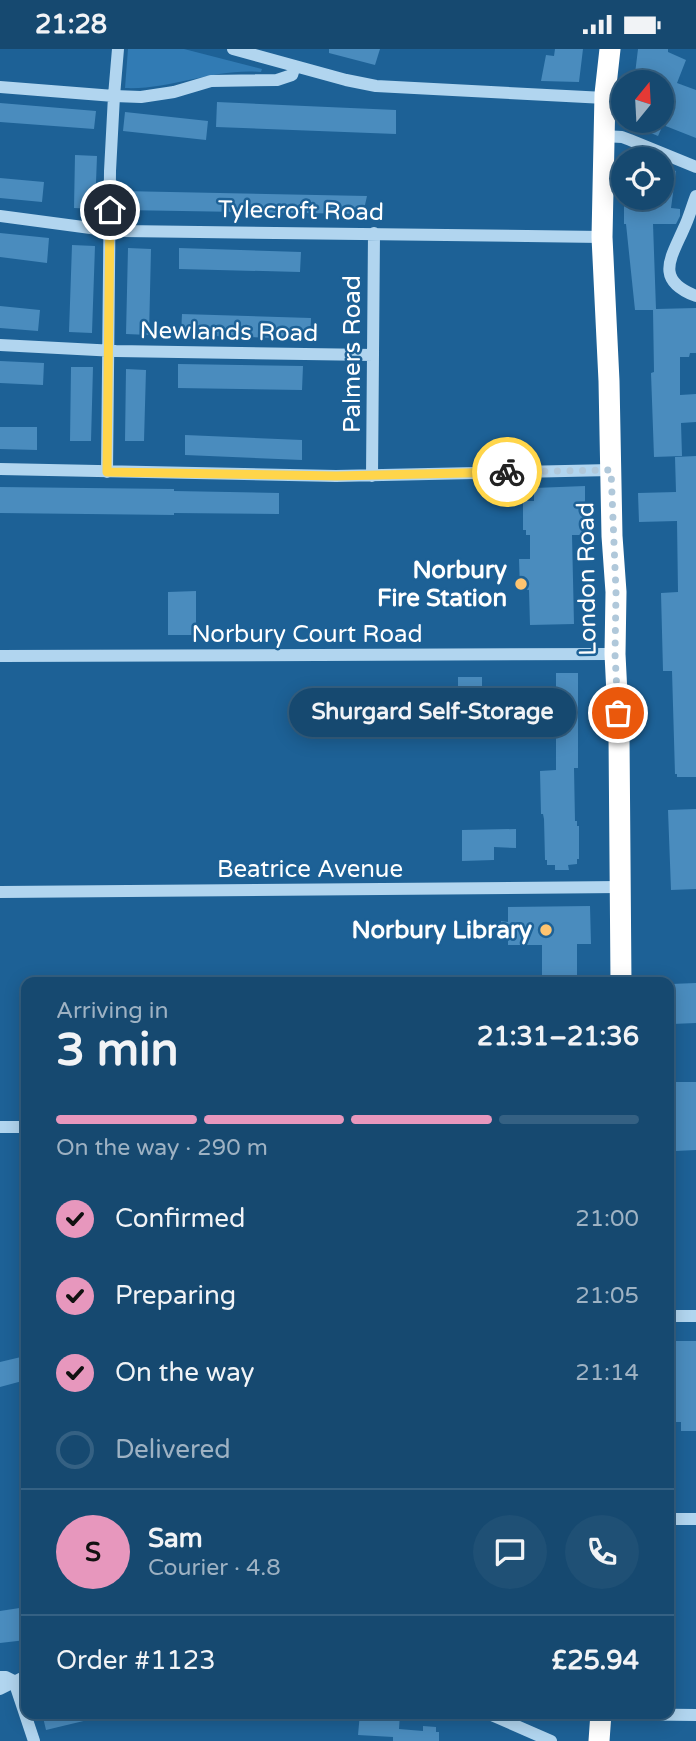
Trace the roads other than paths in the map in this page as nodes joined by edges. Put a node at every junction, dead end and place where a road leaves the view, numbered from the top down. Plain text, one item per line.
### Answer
1 (118, 49) edge
2 (233, 49) edge
3 (610, 49) edge
4 (295, 67) junction
5 (0, 87) edge
6 (114, 96) junction
7 (605, 98) junction
8 (603, 136) junction
9 (696, 167) edge
10 (696, 196) edge
11 (0, 216) edge
12 (110, 230) junction
13 (374, 233) junction
14 (602, 237) junction
15 (696, 296) edge
16 (0, 345) edge
17 (108, 351) junction
18 (373, 355) junction
19 (0, 469) edge
20 (611, 470) junction
21 (107, 472) junction
22 (372, 476) junction
23 (615, 654) junction
24 (0, 656) edge
25 (620, 887) junction
26 (0, 892) edge
27 (621, 977) edge
28 (0, 1127) edge
29 (21, 1127) edge
30 (674, 1316) edge
31 (696, 1316) edge
32 (674, 1519) edge
33 (696, 1519) edge
34 (0, 1677) edge
35 (20, 1679) edge
36 (0, 1689) edge
37 (674, 1714) edge
38 (696, 1714) edge
39 (29, 1719) edge
40 (501, 1719) edge
41 (601, 1719) edge
42 (34, 1741) edge
43 (551, 1741) edge
44 (599, 1741) edge

1 - 6 street
2 - 4 street
3 - 7 highway, London Road
4 - 6 street
4 - 7 street
5 - 6 street
6 - 12 street
7 - 8 highway, London Road
8 - 9 street
8 - 14 highway, London Road
10 - 15 street
11 - 12 street, Tylecroft Road
12 - 13 street, Tylecroft Road
12 - 17 street
13 - 14 street, Tylecroft Road
13 - 18 street, Palmers Road
14 - 20 highway, London Road
16 - 17 street, Newlands Road
17 - 18 street, Newlands Road
17 - 21 street
18 - 22 street, Palmers Road
19 - 21 street
20 - 22 street
20 - 23 highway, London Road
21 - 22 street
23 - 24 street, Norbury Court Road
23 - 25 highway, London Road
25 - 26 street, Beatrice Avenue
25 - 27 highway, London Road
28 - 29 street
30 - 31 street
32 - 33 street
34 - 35 street
35 - 36 street
37 - 38 street
39 - 42 street
40 - 43 street
41 - 44 highway

